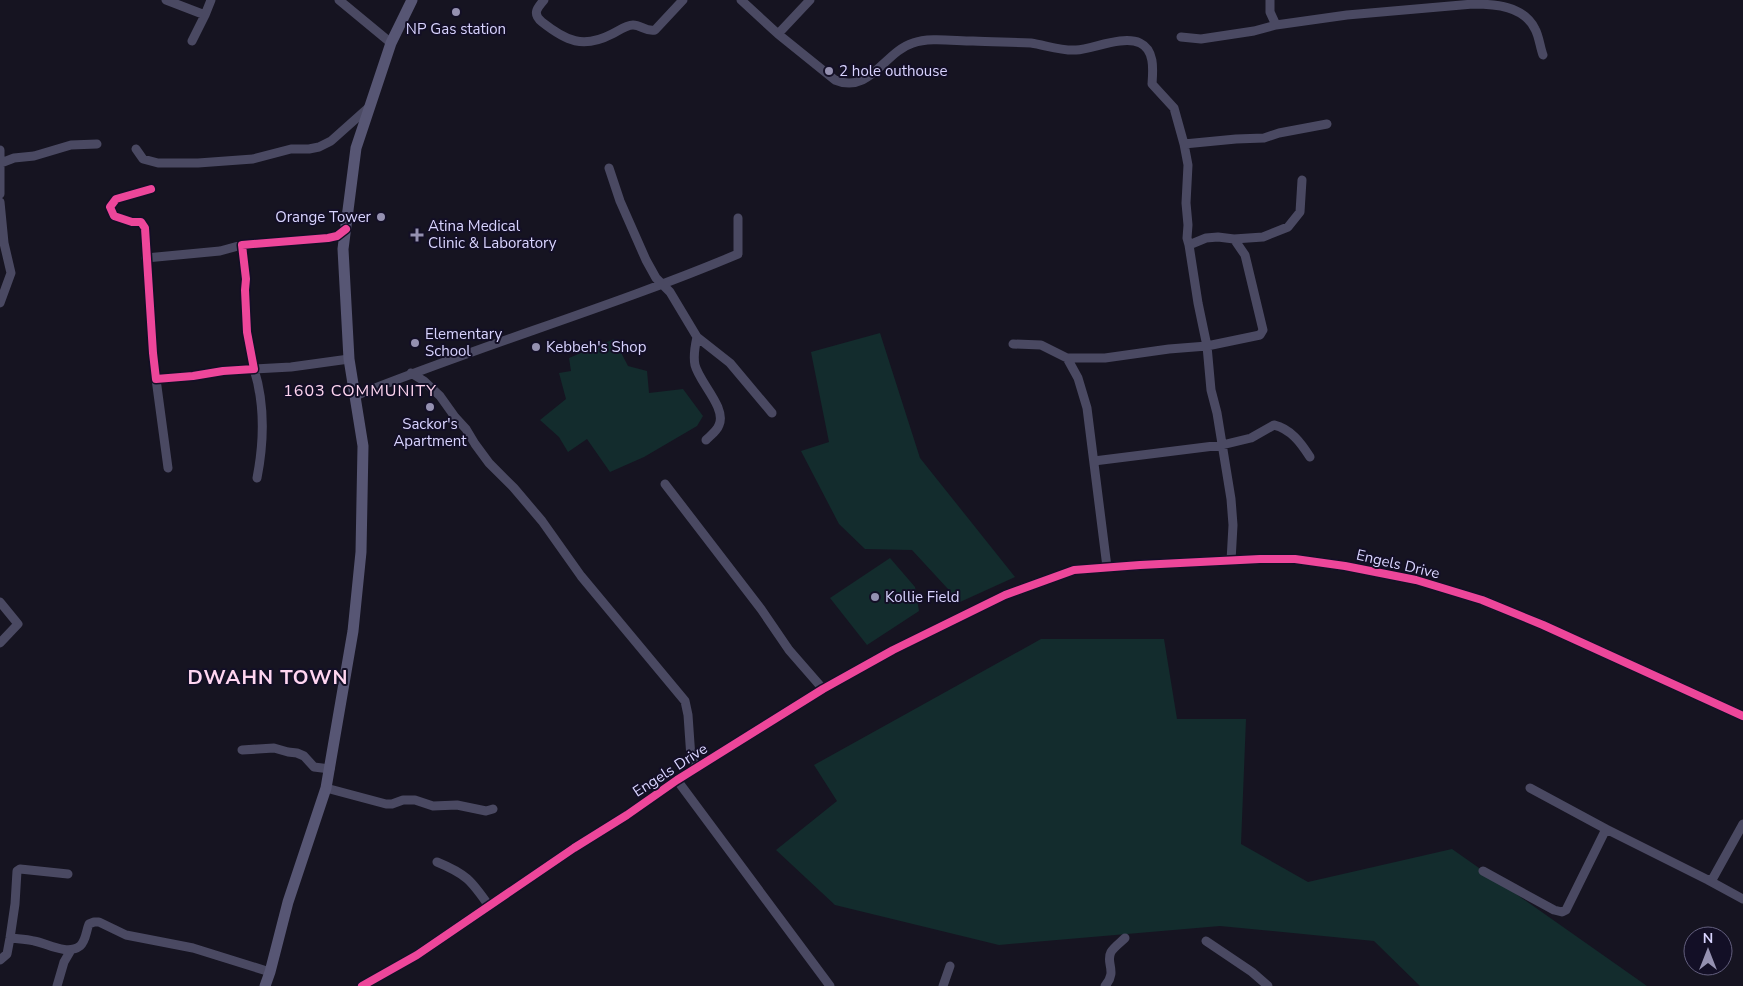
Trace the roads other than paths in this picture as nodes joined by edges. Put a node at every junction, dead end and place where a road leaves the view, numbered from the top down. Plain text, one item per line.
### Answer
1 (166, 0) edge
2 (212, 0) edge
3 (339, 0) edge
4 (412, 0) edge
5 (544, 0) edge
6 (683, 0) edge
7 (741, 0) edge
8 (810, 0) edge
9 (1270, 0) edge
10 (205, 15) junction
11 (1276, 25) junction
12 (778, 34) junction
13 (1181, 36) dead end
14 (192, 41) dead end
15 (391, 43) junction
16 (1543, 55) dead end
17 (368, 108) junction
18 (1328, 124) dead end
19 (98, 144) dead end
20 (1184, 144) junction
21 (136, 149) dead end
22 (0, 150) edge
23 (1, 163) edge
24 (609, 168) dead end
25 (1302, 180) dead end
26 (151, 189) dead end
27 (0, 194) edge
28 (0, 202) edge
29 (738, 218) dead end
30 (346, 229) junction
31 (1234, 239) junction
32 (242, 245) junction
33 (1189, 245) junction
34 (146, 258) junction
35 (664, 285) junction
36 (0, 303) edge
37 (697, 337) junction
38 (1013, 344) dead end
39 (1207, 346) junction
40 (1067, 358) junction
41 (349, 359) junction
42 (254, 369) junction
43 (411, 374) junction
44 (156, 379) junction
45 (355, 396) junction
46 (772, 413) dead end
47 (706, 440) dead end
48 (1222, 445) junction
49 (1310, 457) dead end
50 (1094, 461) junction
51 (168, 468) dead end
52 (258, 478) dead end
53 (665, 484) dead end
54 (1231, 561) junction
55 (1107, 567) junction
56 (0, 602) edge
57 (0, 643) edge
58 (823, 690) junction
59 (1743, 716) edge
60 (242, 750) dead end
61 (698, 768) junction
62 (330, 769) junction
63 (676, 780) junction
64 (326, 788) junction
65 (1530, 788) dead end
66 (493, 809) dead end
67 (1743, 824) edge
68 (1606, 829) junction
69 (437, 862) dead end
70 (1483, 871) dead end
71 (68, 874) dead end
72 (1708, 880) junction
73 (1743, 899) edge
74 (489, 906) junction
75 (10, 938) junction
76 (1125, 938) dead end
77 (1206, 941) dead end
78 (71, 950) junction
79 (0, 960) edge
80 (950, 966) dead end
81 (270, 972) junction
82 (57, 986) edge
83 (265, 986) edge
84 (362, 986) edge
85 (830, 986) edge
86 (942, 986) edge
87 (1105, 986) edge
88 (1267, 986) edge

1 - 10 street
2 - 10 street
3 - 15 street
4 - 15 main road
5 - 6 street
7 - 12 street
8 - 12 street
9 - 11 street
10 - 14 street
11 - 13 street
11 - 16 street
12 - 20 street
15 - 17 main road
17 - 21 street
17 - 30 main road
18 - 20 street
19 - 23 street
20 - 33 street
22 - 23 street
23 - 27 street
24 - 35 street
25 - 31 street
26 - 34 street
28 - 36 street
29 - 35 street
30 - 32 street
30 - 41 main road
31 - 33 street
31 - 39 street
32 - 34 street
32 - 42 street
33 - 39 street
34 - 44 street
35 - 37 street
35 - 43 street
37 - 46 street
37 - 47 street
38 - 40 street
39 - 40 street
39 - 48 street
40 - 50 street
41 - 42 street
41 - 45 main road
42 - 44 street
42 - 52 street
43 - 45 street
43 - 61 street
44 - 51 street
45 - 62 main road
48 - 49 street
48 - 50 street
48 - 54 street
50 - 55 street
53 - 58 street
54 - 55 street, Engels Drive
54 - 59 street, Engels Drive
55 - 58 street, Engels Drive
56 - 57 street
58 - 61 street, Engels Drive
60 - 62 street
61 - 63 street, Engels Drive
62 - 64 main road
63 - 74 street, Engels Drive
63 - 85 street
64 - 66 street
64 - 81 main road
65 - 68 street
67 - 72 street
68 - 70 street
68 - 72 street
69 - 74 street
71 - 75 street
72 - 73 street
74 - 84 street, Engels Drive
75 - 78 street
75 - 79 street
76 - 87 street
77 - 88 street
78 - 81 street
78 - 82 street
80 - 86 street
81 - 83 main road

